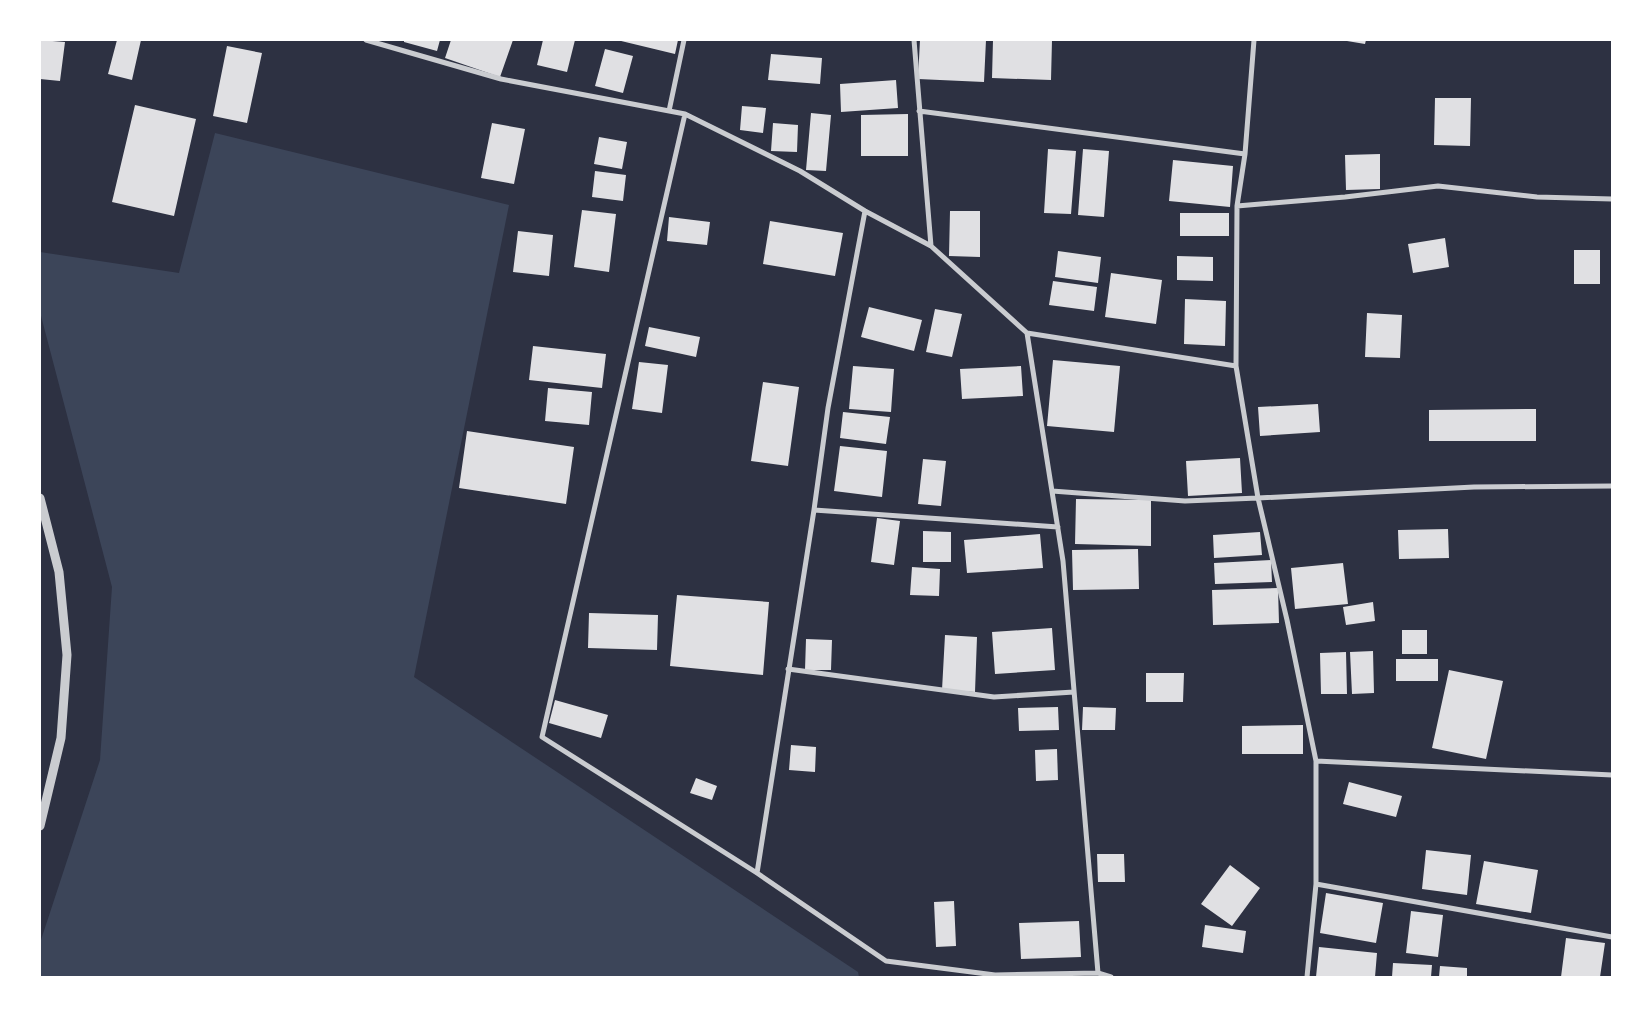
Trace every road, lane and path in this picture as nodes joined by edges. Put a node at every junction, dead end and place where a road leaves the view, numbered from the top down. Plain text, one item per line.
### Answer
1 (366, 40) edge
2 (684, 40) edge
3 (914, 40) edge
4 (1254, 40) edge
5 (668, 111) junction
6 (919, 111) junction
7 (684, 114) junction
8 (1245, 154) junction
9 (1612, 199) edge
10 (1237, 206) junction
11 (865, 211) junction
12 (930, 246) junction
13 (1027, 333) junction
14 (1236, 366) junction
15 (1612, 486) edge
16 (1052, 491) junction
17 (40, 498) edge
18 (1258, 498) junction
19 (814, 510) junction
20 (1058, 527) junction
21 (788, 669) junction
22 (1074, 692) junction
23 (1316, 761) junction
24 (1612, 775) edge
25 (40, 826) edge
26 (757, 873) junction
27 (1316, 884) junction
28 (1612, 937) edge
29 (1098, 972) junction
30 (995, 976) edge
31 (1111, 977) edge
32 (1307, 977) edge

1 - 5 street
2 - 5 street
3 - 6 street
4 - 8 street
5 - 7 street
6 - 8 street
6 - 12 street
7 - 11 street
7 - 26 street
8 - 10 street
9 - 10 street
10 - 14 street
11 - 12 street
11 - 19 street
12 - 13 street
13 - 14 street
13 - 16 street
14 - 18 street
15 - 18 street
16 - 18 street
16 - 20 street
17 - 25 street
18 - 23 street
19 - 20 street
19 - 21 street
20 - 22 street
21 - 22 street
21 - 26 street
22 - 29 street
23 - 24 street
23 - 27 street
26 - 30 street
27 - 28 street
27 - 32 street
29 - 30 street
29 - 31 street

